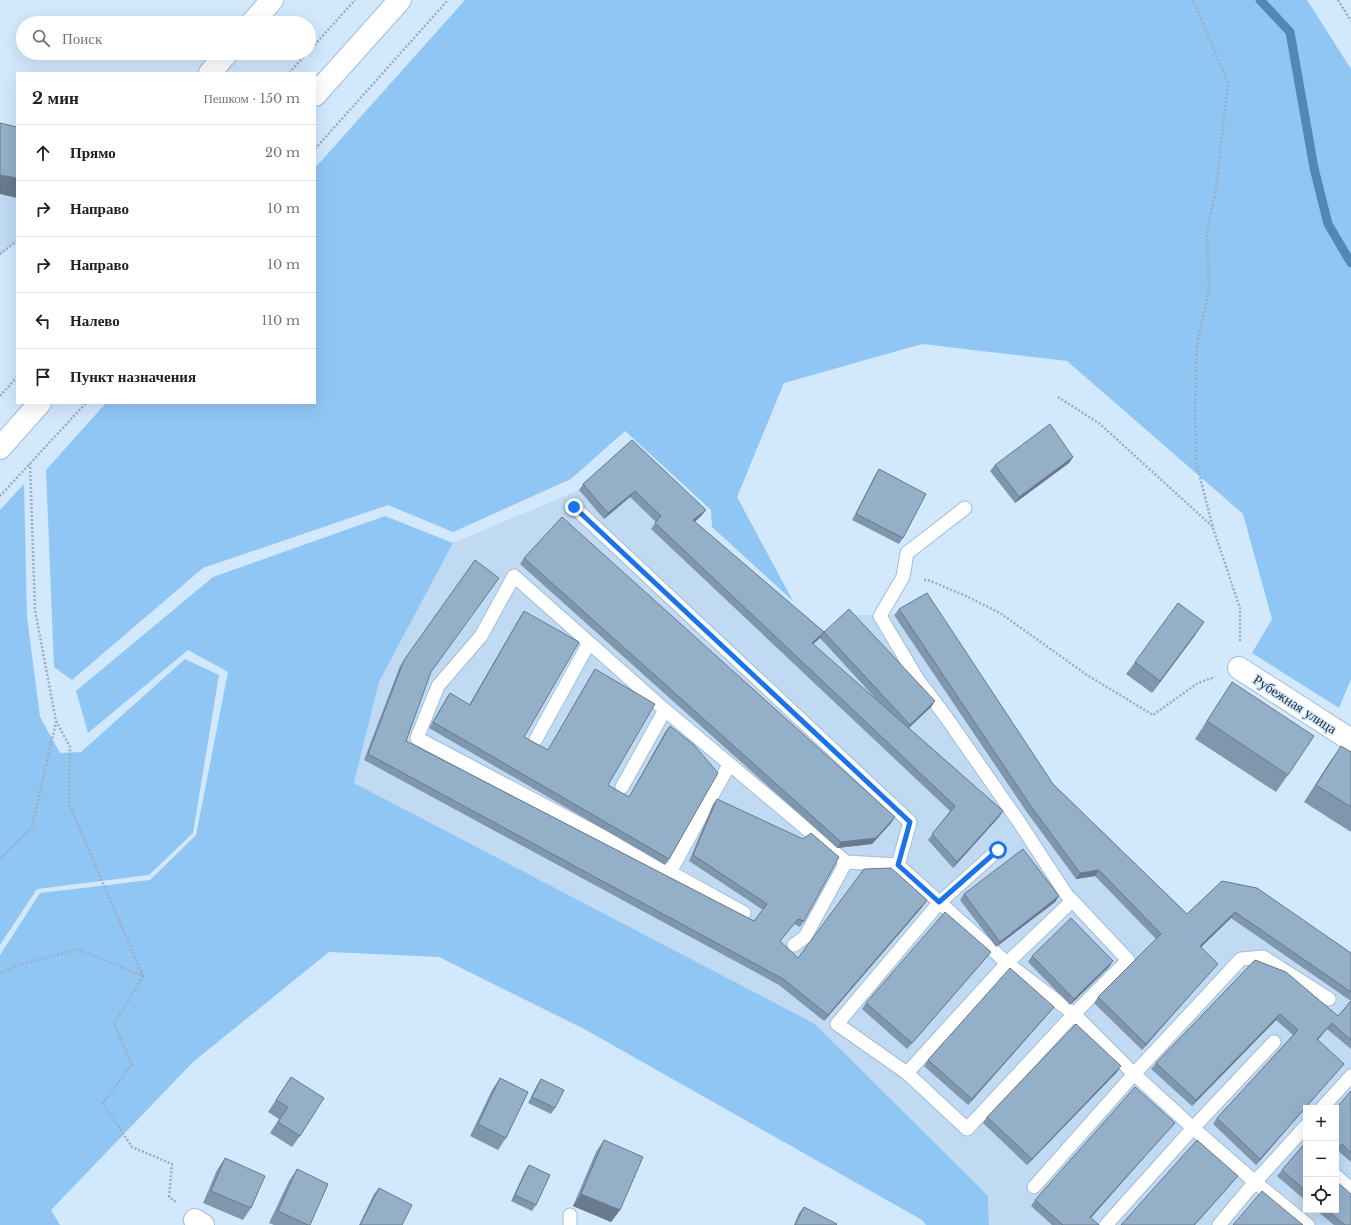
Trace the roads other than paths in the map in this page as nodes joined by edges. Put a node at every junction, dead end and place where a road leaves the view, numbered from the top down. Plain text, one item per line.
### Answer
1 (272, 0) edge
2 (400, 0) edge
3 (258, 16) edge
4 (221, 60) edge
5 (211, 72) edge
6 (316, 94) edge
7 (39, 404) edge
8 (0, 448) edge
9 (574, 507) dead end
10 (965, 508) dead end
11 (589, 643) junction
12 (1239, 668) road end
13 (665, 710) junction
14 (536, 739) dead end
15 (1351, 740) edge
16 (729, 765) junction
17 (622, 787) dead end
18 (998, 850) dead end
19 (846, 862) junction
20 (898, 865) junction
21 (670, 872) junction
22 (1072, 901) junction
23 (939, 902) junction
24 (744, 913) dead end
25 (794, 945) dead end
26 (1007, 963) junction
27 (1329, 999) dead end
28 (1074, 1014) junction
29 (1274, 1042) dead end
30 (907, 1073) junction
31 (1134, 1074) junction
32 (1351, 1076) edge
33 (1325, 1105) edge
34 (1193, 1128) junction
35 (1303, 1129) edge
36 (1337, 1177) edge
37 (1255, 1182) junction
38 (1034, 1187) dead end
39 (1351, 1189) edge
40 (1106, 1225) edge
41 (1219, 1225) edge
42 (1308, 1225) edge

1 - 3 street
2 - 6 street
4 - 5 street
7 - 8 street
9 - 20 lane
10 - 22 lane
11 - 13 lane
11 - 14 lane
11 - 21 lane
12 - 15 street, Рубежная улица
13 - 16 lane
13 - 17 lane
16 - 19 lane
16 - 21 lane
18 - 23 lane
19 - 20 lane
19 - 25 lane
20 - 23 lane
21 - 24 lane
22 - 26 lane
22 - 28 lane
23 - 26 lane
23 - 30 lane
26 - 28 lane
26 - 30 lane
27 - 31 lane
28 - 30 lane
28 - 31 lane
29 - 34 lane
31 - 34 lane
31 - 38 lane
32 - 33 lane
34 - 37 lane
34 - 40 lane
35 - 37 lane
36 - 39 lane
37 - 41 lane
37 - 42 lane

